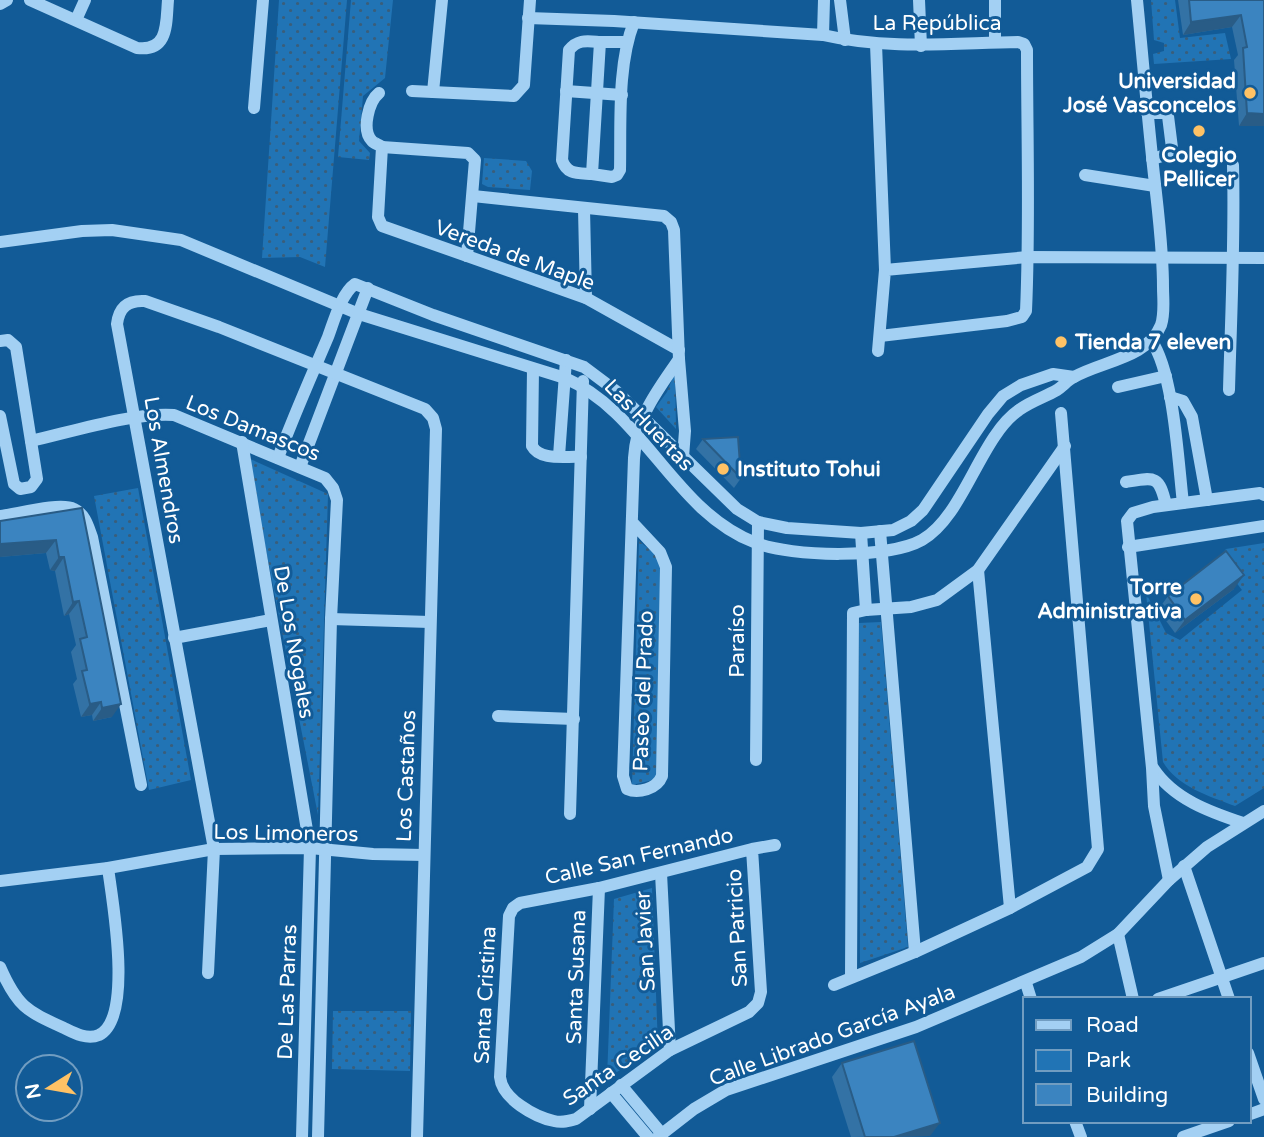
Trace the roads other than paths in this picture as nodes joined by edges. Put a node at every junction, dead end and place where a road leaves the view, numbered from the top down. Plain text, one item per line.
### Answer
1 (6, 0) edge
2 (30, 0) edge
3 (85, 0) edge
4 (168, 0) edge
5 (263, 0) edge
6 (442, 0) edge
7 (530, 0) edge
8 (824, 0) edge
9 (840, 0) edge
10 (919, 0) edge
11 (995, 0) edge
12 (1137, 0) edge
13 (0, 4) edge
14 (528, 18) junction
15 (76, 20) junction
16 (634, 23) junction
17 (823, 35) junction
18 (845, 40) junction
19 (600, 42) junction
20 (995, 42) junction
21 (627, 43) junction
22 (876, 44) junction
23 (921, 46) junction
24 (412, 90) dead end
25 (566, 91) junction
26 (433, 92) junction
27 (379, 93) dead end
28 (598, 93) junction
29 (622, 94) junction
30 (254, 108) dead end
31 (1147, 113) junction
32 (382, 147) junction
33 (1152, 159) junction
34 (1233, 165) dead end
35 (592, 174) junction
36 (1085, 175) dead end
37 (1155, 186) junction
38 (473, 195) junction
39 (583, 209) junction
40 (0, 242) edge
41 (467, 256) junction
42 (1163, 256) junction
43 (1028, 257) junction
44 (1233, 257) junction
45 (1264, 258) edge
46 (885, 270) junction
47 (368, 288) junction
48 (586, 298) junction
49 (340, 307) junction
50 (359, 314) junction
51 (880, 335) junction
52 (1151, 340) junction
53 (0, 341) edge
54 (878, 351) dead end
55 (679, 355) junction
56 (566, 360) junction
57 (315, 366) junction
58 (584, 367) junction
59 (533, 369) junction
60 (336, 375) junction
61 (1166, 376) junction
62 (1074, 377) junction
63 (565, 378) junction
64 (582, 386) junction
65 (1118, 387) dead end
66 (1229, 390) dead end
67 (1170, 397) junction
68 (1061, 413) dead end
69 (0, 416) edge
70 (643, 416) junction
71 (135, 418) junction
72 (433, 418) joint
73 (636, 434) junction
74 (31, 441) junction
75 (242, 442) junction
76 (1065, 446) junction
77 (559, 456) junction
78 (581, 457) junction
79 (682, 457) junction
80 (278, 458) junction
81 (300, 467) junction
82 (1126, 482) dead end
83 (333, 488) joint
84 (1264, 495) edge
85 (1207, 500) junction
86 (1183, 503) junction
87 (1166, 505) junction
88 (0, 516) edge
89 (632, 522) junction
90 (758, 522) junction
91 (1264, 526) edge
92 (880, 531) junction
93 (862, 533) junction
94 (757, 544) junction
95 (1128, 547) junction
96 (882, 550) junction
97 (862, 552) junction
98 (978, 570) junction
99 (888, 608) junction
100 (866, 610) junction
101 (331, 619) junction
102 (271, 620) junction
103 (430, 622) junction
104 (174, 638) junction
105 (498, 716) dead end
106 (574, 719) junction
107 (756, 761) dead end
108 (1152, 768) junction
109 (141, 786) dead end
110 (1264, 811) edge
111 (570, 814) dead end
112 (1243, 823) junction
113 (775, 845) dead end
114 (310, 848) junction
115 (214, 849) junction
116 (326, 849) junction
117 (752, 849) junction
118 (424, 855) junction
119 (1184, 866) junction
120 (108, 868) junction
121 (661, 873) junction
122 (1169, 880) junction
123 (0, 881) edge
124 (599, 888) junction
125 (513, 908) joint
126 (1010, 908) junction
127 (1118, 934) junction
128 (915, 952) junction
129 (1264, 963) edge
130 (0, 967) edge
131 (208, 973) dead end
132 (851, 977) junction
133 (1222, 978) junction
134 (1026, 983) junction
135 (834, 985) dead end
136 (1030, 997) edge
137 (1133, 997) edge
138 (1164, 997) edge
139 (1228, 997) edge
140 (758, 1003) joint
141 (670, 1049) junction
142 (1250, 1059) edge
143 (501, 1086) joint
144 (616, 1089) junction
145 (1264, 1099) edge
146 (590, 1109) junction
147 (1223, 1123) edge
148 (660, 1136) edge
149 (302, 1137) edge
150 (318, 1137) edge
151 (417, 1137) edge
152 (648, 1137) edge
153 (1183, 1137) edge

1 - 13 street
2 - 15 street
3 - 15 street
4 - 15 street
5 - 30 street
6 - 26 street
7 - 14 street
8 - 17 street
9 - 18 street
10 - 23 street
11 - 20 street
12 - 31 street
14 - 16 street, La República
14 - 26 street
16 - 17 street, La República
16 - 21 street
17 - 18 street, La República
18 - 22 street, La República
19 - 21 street
19 - 25 street
19 - 28 street
20 - 23 street, La República
20 - 43 street, La República
21 - 29 street
22 - 23 street, La República
22 - 46 street
24 - 26 street
25 - 28 street
25 - 35 street
27 - 32 street
28 - 29 street
28 - 35 street
29 - 35 street
31 - 33 street
31 - 33 street
32 - 38 street
32 - 41 street, Vereda de Maple
33 - 37 street
34 - 44 street
36 - 37 street
37 - 42 street
38 - 39 street
38 - 41 street
39 - 48 street
39 - 55 street
40 - 49 street, Las Huertas
41 - 48 street, Vereda de Maple
42 - 43 street
42 - 44 street
42 - 52 street
43 - 46 street
43 - 51 street, La República
44 - 45 street
44 - 66 street
46 - 51 street
47 - 49 street, Las Huertas
47 - 50 street
47 - 56 street, Las Huertas
48 - 55 street, Vereda de Maple
49 - 50 street, Las Huertas
49 - 57 street
50 - 59 street, Las Huertas
50 - 60 street
51 - 54 street
52 - 61 street
52 - 62 street, Las Huertas
53 - 74 street
55 - 70 street, Paseo del Prado
55 - 79 street
56 - 58 street, Las Huertas
56 - 63 street
57 - 60 street, Los Almendros
57 - 71 street, Los Almendros
57 - 80 street
58 - 64 street
58 - 70 street, Las Huertas
59 - 63 street, Las Huertas
59 - 77 street
60 - 72 street, Los Almendros
60 - 81 street
61 - 65 street
61 - 67 street
62 - 92 street, Las Huertas
62 - 96 street, Las Huertas
63 - 64 street, Las Huertas
63 - 77 street
64 - 73 street, Las Huertas
64 - 78 street
67 - 85 street
67 - 86 street
68 - 76 street
69 - 74 street
70 - 73 street, Paseo del Prado
70 - 79 street, Las Huertas
71 - 74 street, Los Damascos
71 - 75 street, Los Damascos
71 - 104 street, Los Almendros
72 - 103 street, Los Castaños
73 - 89 street, Paseo del Prado
73 - 94 street, Las Huertas
75 - 80 street, Los Damascos
75 - 102 street, De Los Nogales
76 - 98 street
76 - 126 street
77 - 78 street
78 - 106 street
79 - 90 street, Las Huertas
80 - 81 street, Los Damascos
81 - 83 street, Los Damascos
82 - 87 street
83 - 101 street, De Los Nogales
84 - 85 street
85 - 86 street
86 - 87 street
87 - 95 street
88 - 109 street
89 - 89 street, Paseo del Prado
90 - 93 street, Las Huertas
90 - 94 street, Paraíso
91 - 95 street
92 - 93 street, Las Huertas
92 - 96 street
93 - 97 street
94 - 97 street, Las Huertas
94 - 107 street, Paraíso
95 - 108 street
96 - 97 street, Las Huertas
96 - 99 street
97 - 100 street
98 - 99 street
98 - 126 street
99 - 100 street
99 - 128 street
100 - 132 street
101 - 103 street
101 - 116 street, De Los Nogales
102 - 104 street
102 - 114 street, De Los Nogales
103 - 118 street, Los Castaños
104 - 115 street, Los Almendros
105 - 106 street
106 - 111 street
108 - 112 street
108 - 122 street
110 - 112 street, Calle Librado García Ayala
112 - 119 street, Calle Librado García Ayala
113 - 117 street, Calle San Fernando
114 - 115 street, Los Limoneros
114 - 116 street, Los Limoneros
114 - 149 street, De Las Parras
115 - 120 street, Los Limoneros
115 - 131 street, Los Almendros
116 - 118 street, Los Limoneros
116 - 150 street, De Las Parras
117 - 121 street, Calle San Fernando
117 - 140 street, San Patricio
118 - 151 street, Los Castaños
119 - 122 street, Calle Librado García Ayala
119 - 133 street
120 - 123 street, Los Limoneros
120 - 130 street
121 - 124 street, Calle San Fernando
121 - 141 street, San Javier
122 - 127 street, Calle Librado García Ayala
124 - 125 street, Calle San Fernando
124 - 146 street, Santa Susana
125 - 143 street, Santa Cristina
126 - 128 street
127 - 134 street, Calle Librado García Ayala
127 - 137 street
128 - 132 street
129 - 133 street
132 - 135 street
133 - 138 street
133 - 139 street
134 - 136 street
134 - 148 street, Calle Librado García Ayala
140 - 141 street, Santa Cecilia
141 - 144 street, Santa Cecilia
142 - 145 street
143 - 146 street, Santa Cecilia
144 - 146 street, Santa Cecilia
144 - 148 street
144 - 152 street
147 - 153 street

